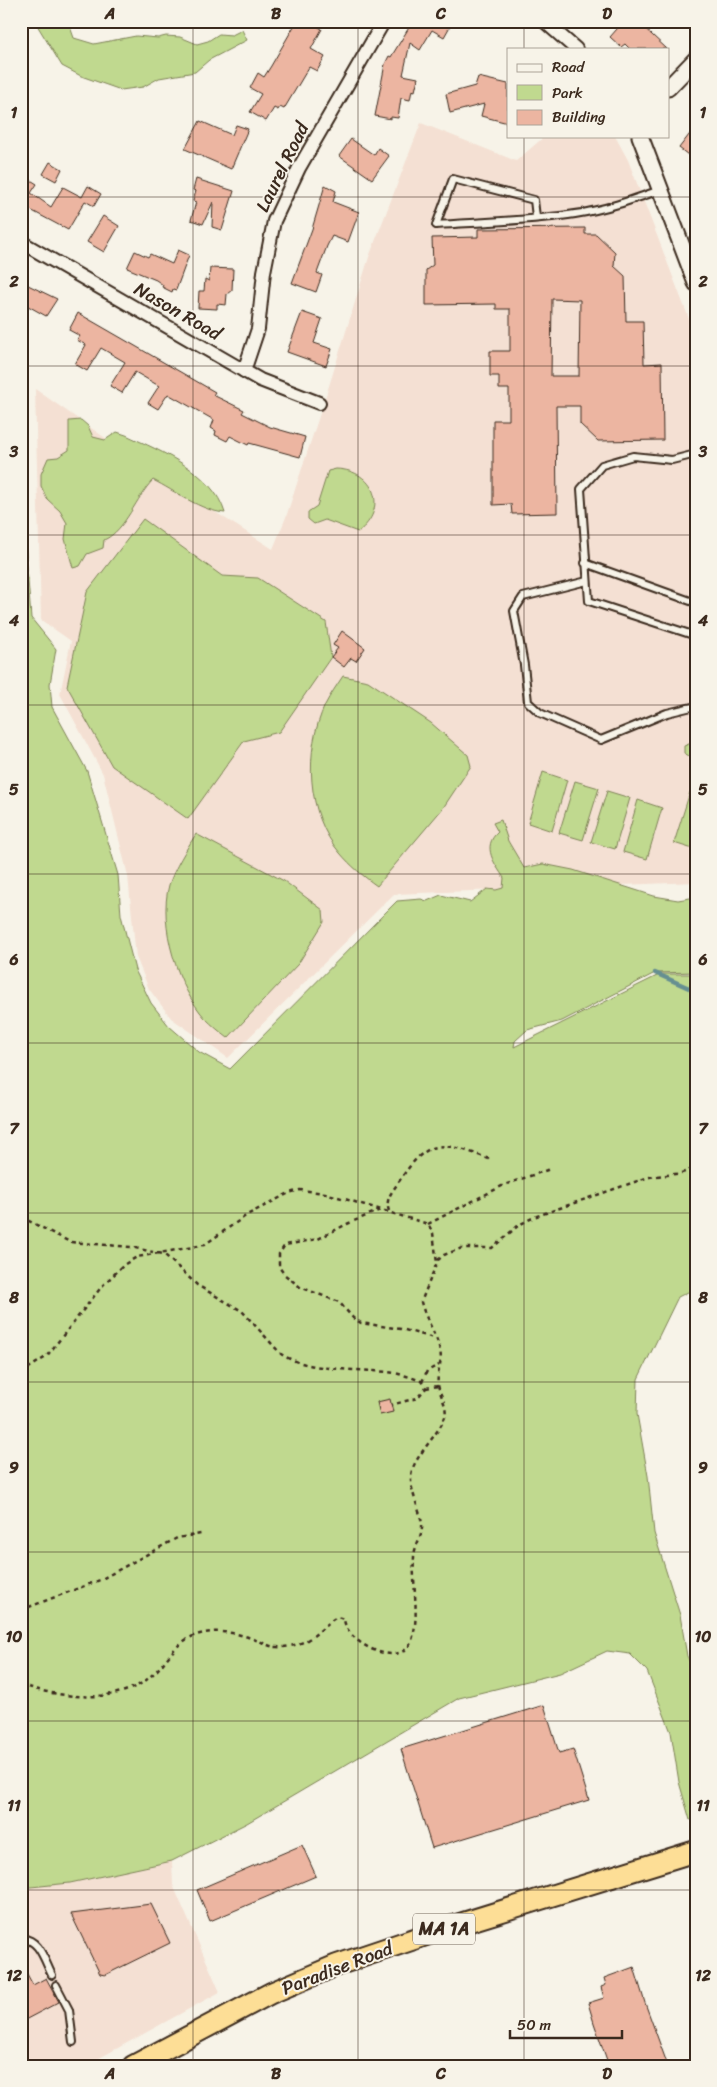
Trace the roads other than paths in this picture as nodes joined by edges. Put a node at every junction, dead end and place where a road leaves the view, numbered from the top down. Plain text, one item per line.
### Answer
1 (384, 21) edge
2 (544, 21) edge
3 (575, 48) edge
4 (696, 59) edge
5 (670, 86) edge
6 (641, 138) edge
7 (660, 190) junction
8 (536, 217) junction
9 (21, 242) edge
10 (696, 283) edge
11 (244, 371) junction
12 (319, 403) dead end
13 (696, 454) edge
14 (585, 563) junction
15 (587, 581) junction
16 (696, 603) edge
17 (696, 636) edge
18 (696, 706) edge
19 (696, 1851) edge
20 (21, 1939) edge
21 (52, 1975) dead end
22 (56, 1985) dead end
23 (72, 2042) dead end
24 (133, 2066) edge

1 - 11 street, Laurel Road
2 - 3 street
4 - 5 street
6 - 7 street
7 - 8 lane
7 - 10 street
8 - 8 lane
9 - 11 street, Nason Road
11 - 12 street, Nason Road
13 - 14 lane
14 - 15 lane
14 - 16 lane
15 - 17 lane
15 - 18 lane
19 - 24 highway, Paradise Road / MA 1A
20 - 21 lane
22 - 23 lane

